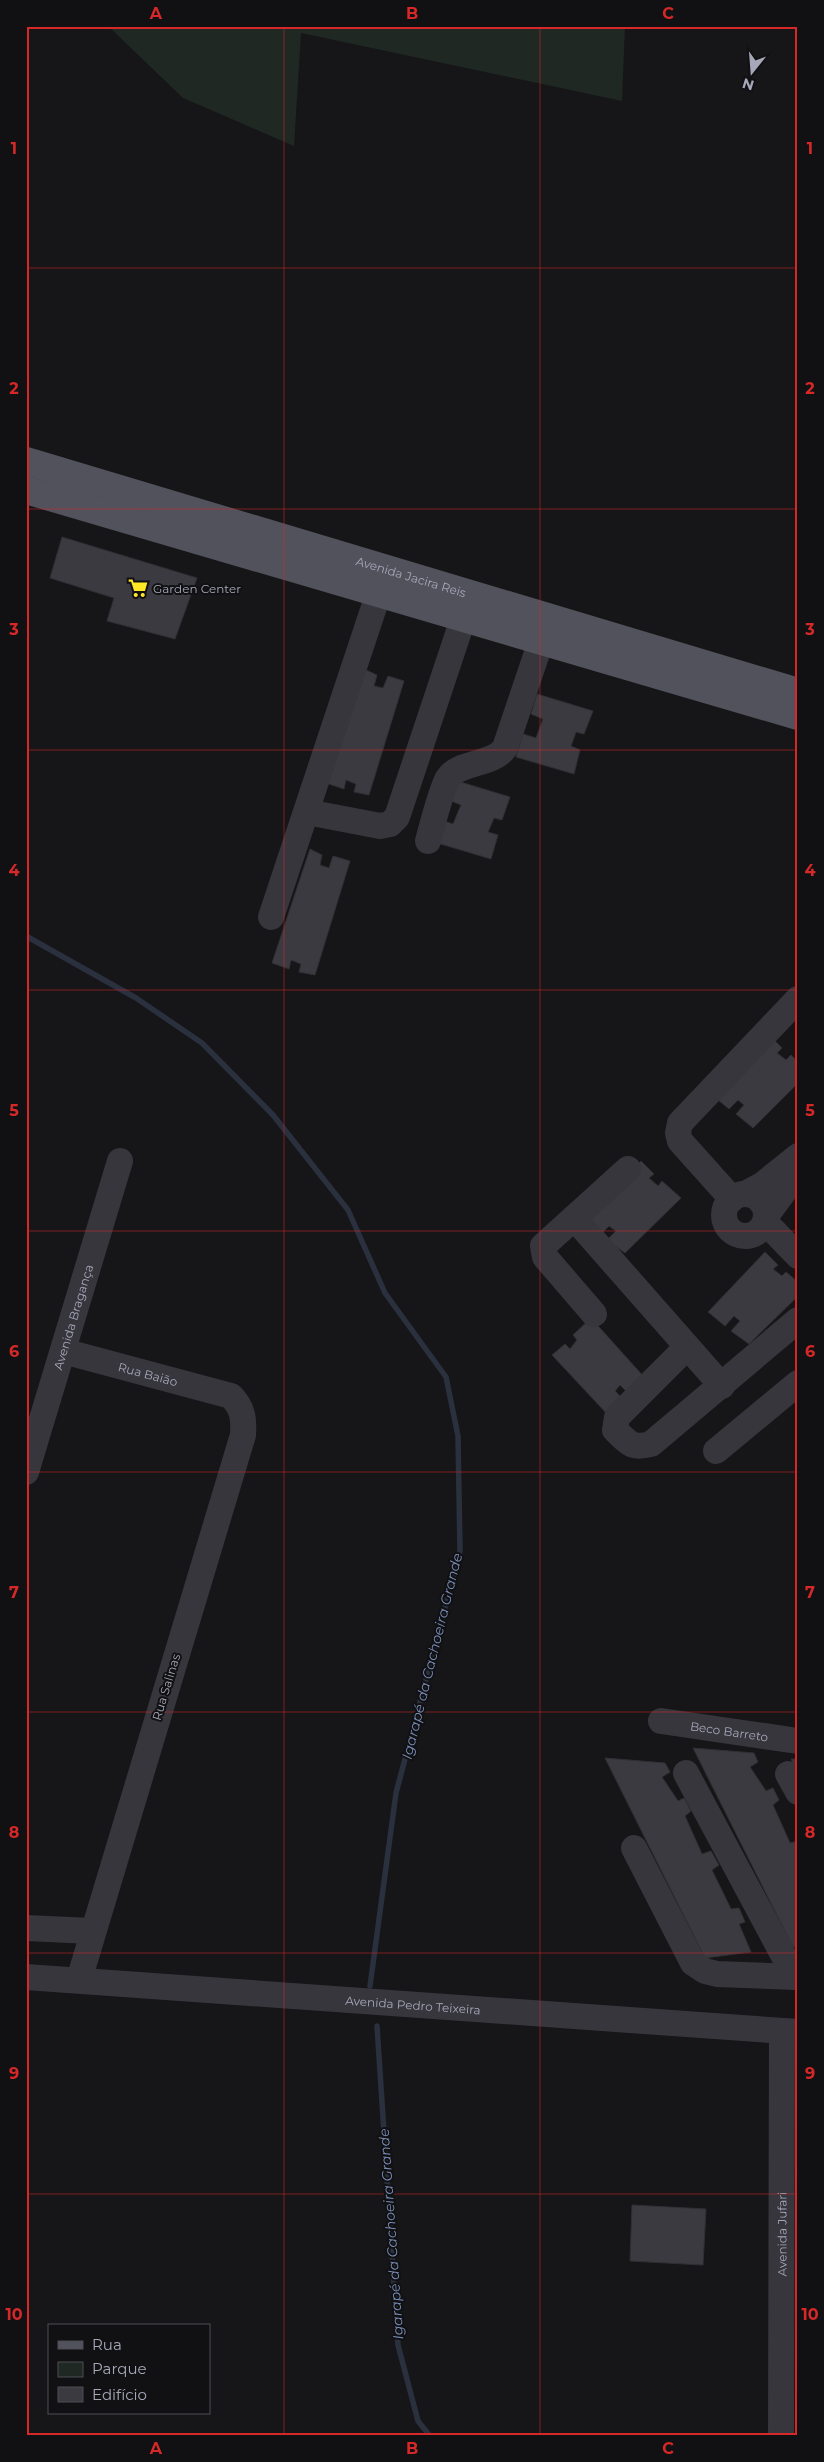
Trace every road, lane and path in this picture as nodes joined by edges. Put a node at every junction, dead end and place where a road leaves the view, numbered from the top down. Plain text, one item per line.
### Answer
1 (26, 461) edge
2 (26, 490) edge
3 (379, 592) junction
4 (463, 619) junction
5 (540, 641) junction
6 (798, 692) edge
7 (798, 716) edge
8 (307, 812) junction
9 (428, 841) dead end
10 (271, 918) dead end
11 (798, 999) edge
12 (798, 1156) edge
13 (120, 1161) dead end
14 (628, 1169) dead end
15 (798, 1178) edge
16 (738, 1196) junction
17 (575, 1218) junction
18 (765, 1219) junction
19 (798, 1256) edge
20 (594, 1314) dead end
21 (798, 1320) edge
22 (687, 1346) junction
23 (63, 1351) junction
24 (798, 1383) edge
25 (722, 1386) junction
26 (231, 1396) joint
27 (716, 1451) dead end
28 (26, 1472) edge
29 (661, 1721) dead end
30 (798, 1741) edge
31 (686, 1773) dead end
32 (634, 1848) dead end
33 (26, 1928) edge
34 (92, 1931) junction
35 (26, 1977) edge
36 (796, 1977) edge
37 (79, 1980) junction
38 (790, 2031) edge
39 (780, 2436) edge

1 - 6 main road, Avenida Jacira Reis
2 - 3 main road, Avenida Jacira Reis
3 - 4 main road, Avenida Jacira Reis
3 - 8 street
4 - 5 main road, Avenida Jacira Reis
4 - 8 street
5 - 7 main road, Avenida Jacira Reis
5 - 9 street
8 - 10 street
11 - 16 street
12 - 16 street
13 - 23 street, Avenida Bragança
14 - 17 street
15 - 18 street
16 - 18 street
16 - 18 street
17 - 20 street
17 - 22 street
18 - 19 street
21 - 25 street
22 - 25 street
22 - 25 street
23 - 26 street, Rua Baião
23 - 28 street, Avenida Bragança
24 - 27 street
26 - 34 street, Rua Salinas
29 - 30 street, Beco Barreto
31 - 36 street
32 - 36 street
33 - 34 street
34 - 37 street, Rua Salinas
35 - 37 street, Avenida Pedro Teixeira
37 - 38 street, Avenida Pedro Teixeira
38 - 39 street, Avenida Jufari

